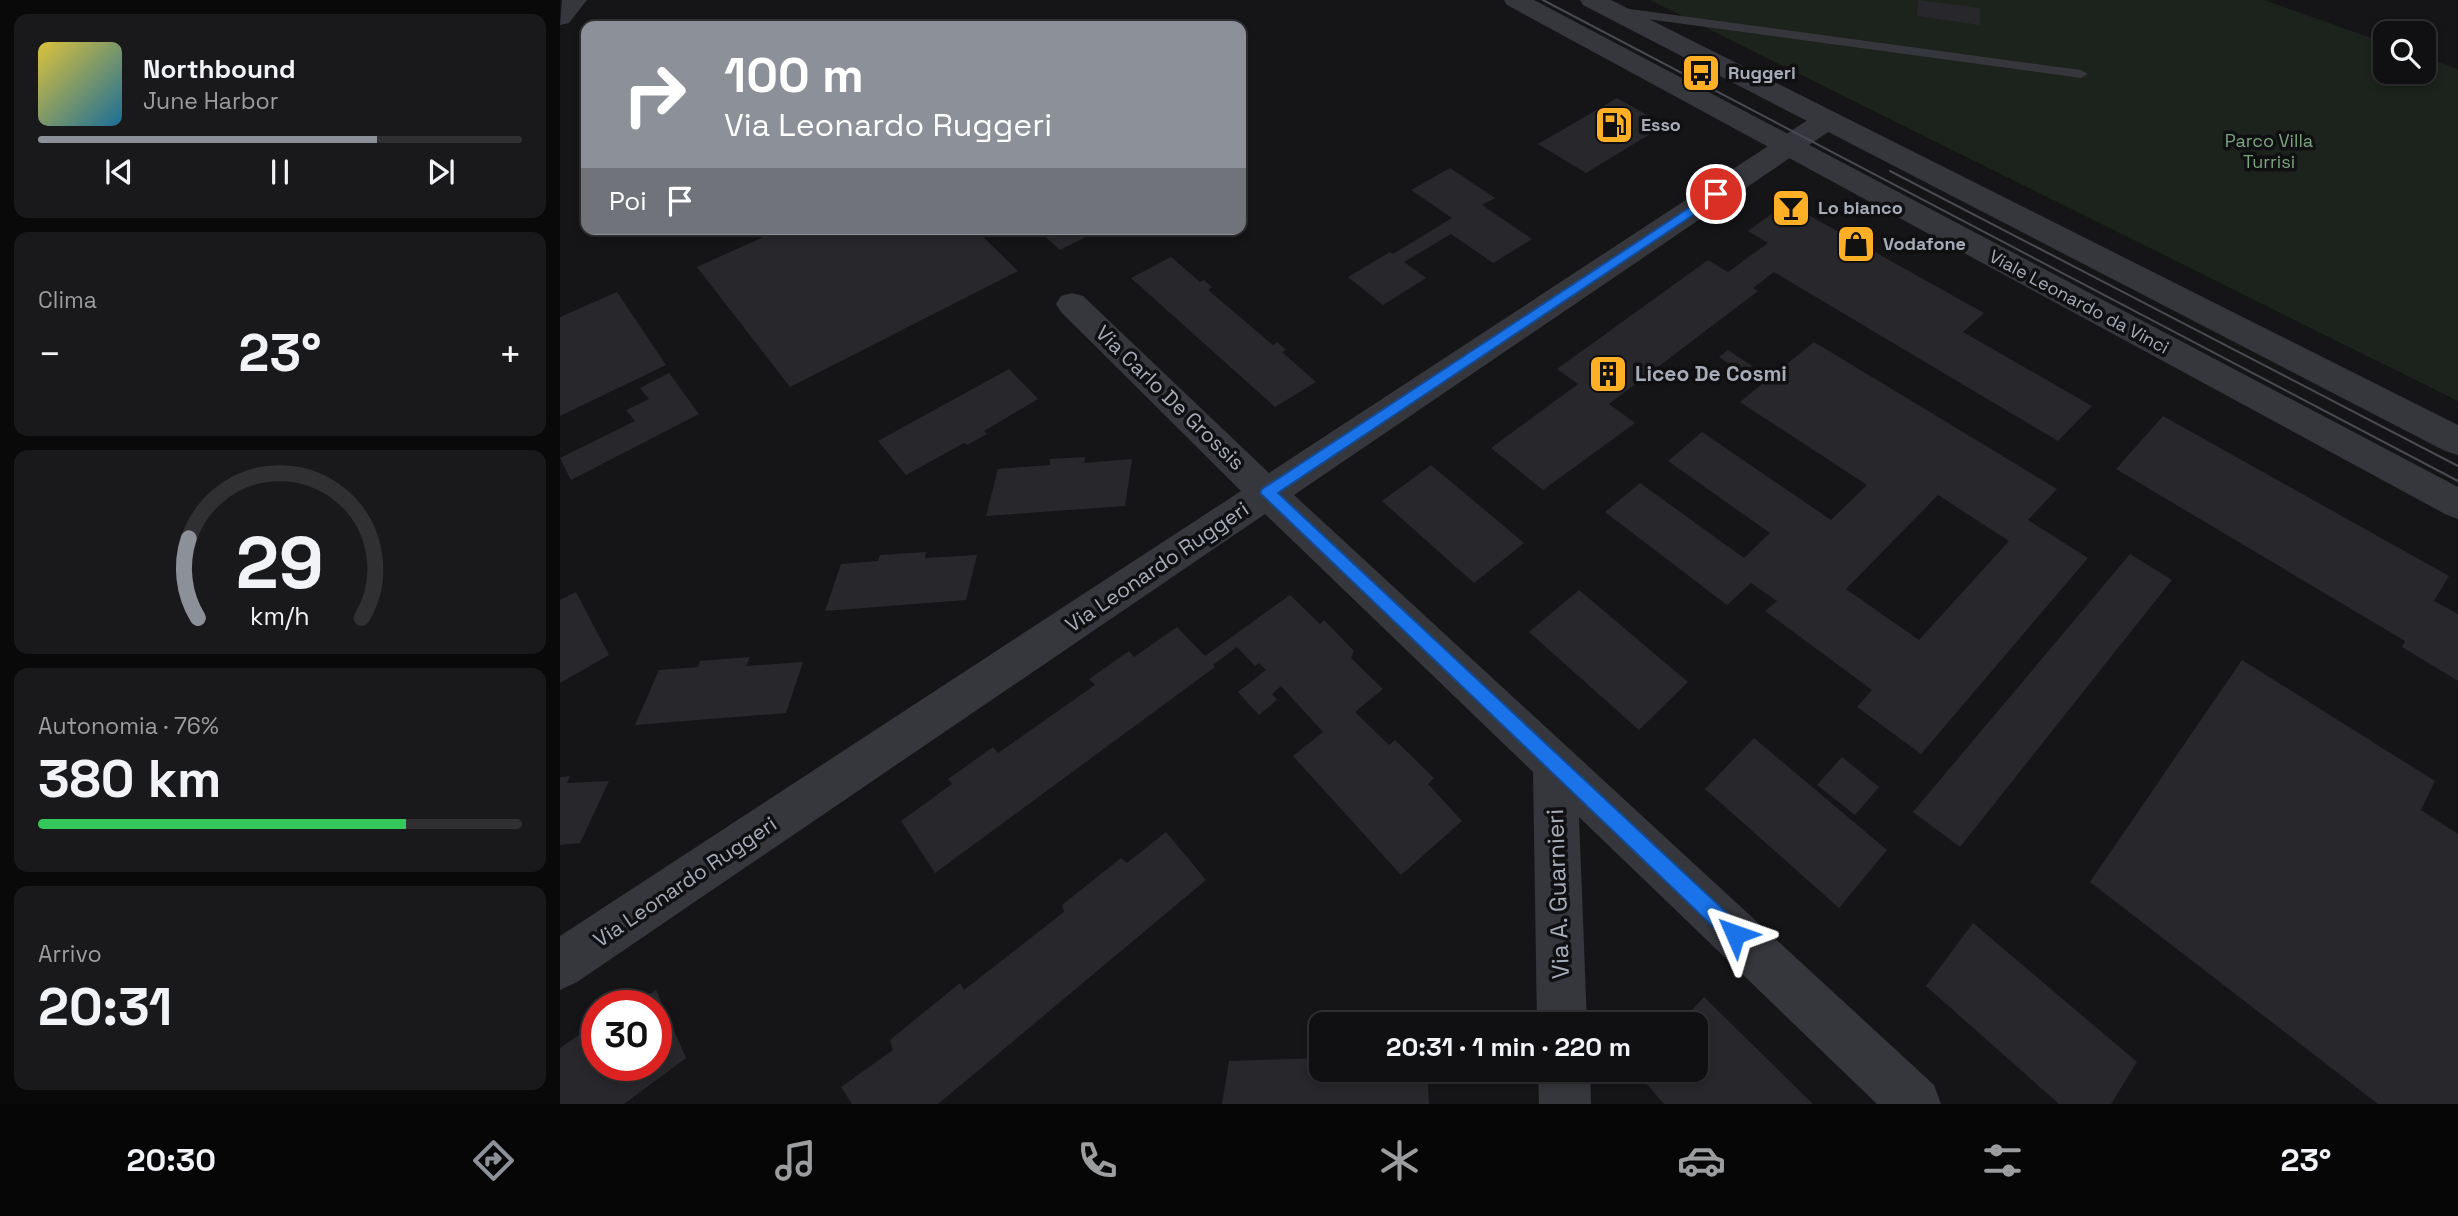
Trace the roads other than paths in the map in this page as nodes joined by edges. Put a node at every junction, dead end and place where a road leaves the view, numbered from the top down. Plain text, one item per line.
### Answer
1 (575, 0) edge
2 (1516, 0) edge
3 (1602, 5) edge
4 (560, 18) edge
5 (2081, 75) dead end
6 (1827, 120) junction
7 (1788, 146) junction
8 (1072, 304) dead end
9 (2458, 441) edge
10 (1267, 493) junction
11 (2458, 505) edge
12 (1555, 764) junction
13 (560, 965) edge
14 (1562, 1012) edge
15 (1564, 1082) edge
16 (1565, 1104) edge
17 (1915, 1104) edge

1 - 4 street
2 - 7 street, Viale Leonardo da Vinci
3 - 5 lane
3 - 6 street
6 - 7 street, Via Leonardo Ruggeri
6 - 9 street
7 - 10 street, Via Leonardo Ruggeri
7 - 11 street, Viale Leonardo da Vinci
8 - 10 street, Via Carlo De Grossis
10 - 12 street, Via Carlo De Grossis
10 - 13 street, Via Leonardo Ruggeri
12 - 14 street, Via A. Guarnieri
12 - 17 street, Via Carlo De Grossis
15 - 16 street

